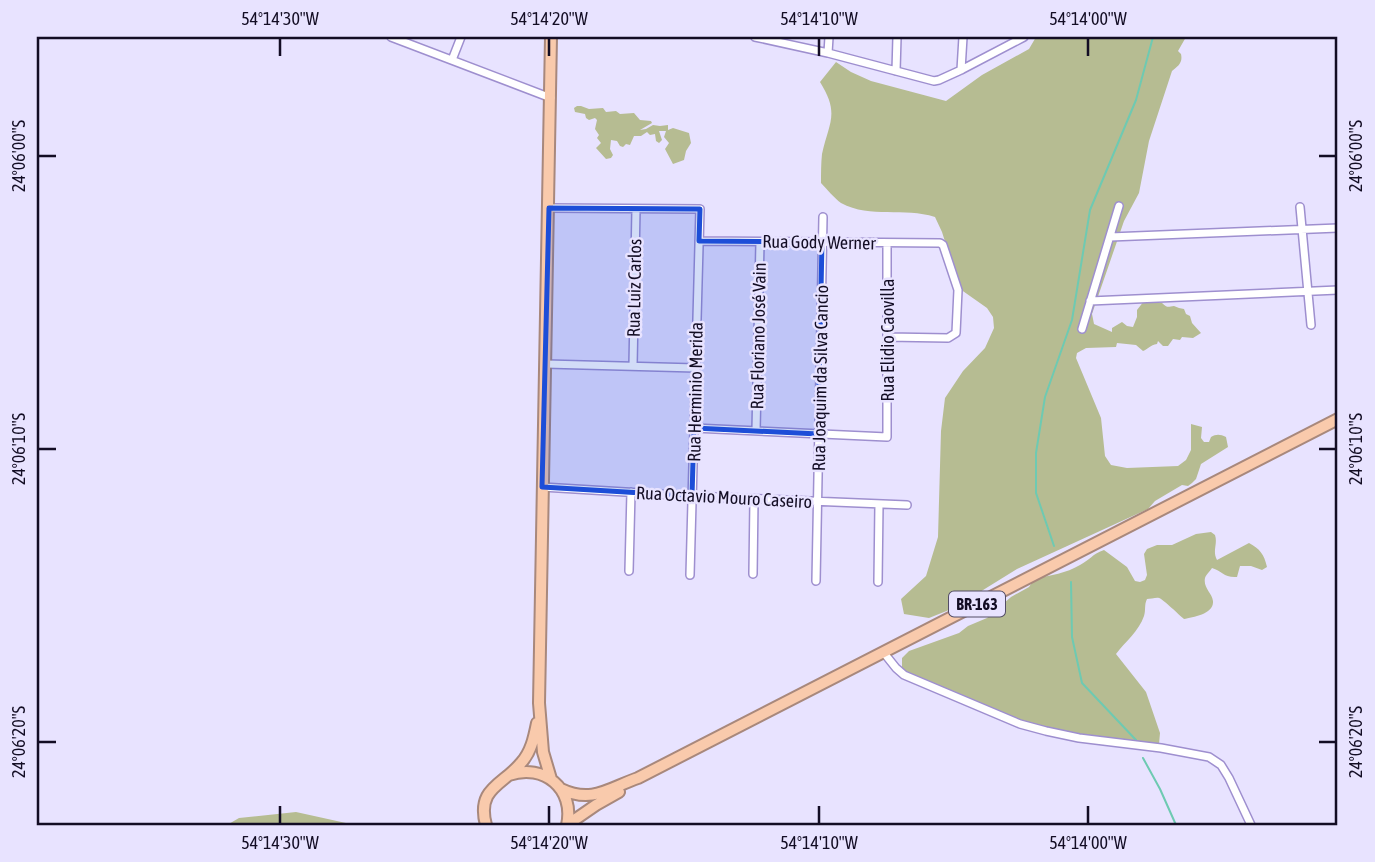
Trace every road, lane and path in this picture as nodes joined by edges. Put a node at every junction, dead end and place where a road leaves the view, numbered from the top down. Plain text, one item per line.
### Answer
1 (391, 37) edge
2 (461, 37) edge
3 (551, 37) edge
4 (759, 37) edge
5 (829, 37) edge
6 (897, 37) edge
7 (962, 37) edge
8 (1024, 37) edge
9 (828, 53) junction
10 (452, 60) junction
11 (961, 70) junction
12 (896, 71) junction
13 (551, 98) junction
14 (1119, 206) dead end
15 (1300, 207) dead end
16 (549, 208) junction
17 (636, 209) junction
18 (823, 217) dead end
19 (1338, 228) edge
20 (1302, 229) junction
21 (1110, 237) junction
22 (699, 241) junction
23 (760, 242) junction
24 (822, 242) junction
25 (887, 243) junction
26 (1338, 290) edge
27 (1308, 291) junction
28 (1090, 301) junction
29 (1311, 325) dead end
30 (1082, 329) dead end
31 (887, 337) junction
32 (546, 364) junction
33 (633, 366) junction
34 (696, 368) junction
35 (1338, 419) edge
36 (694, 428) junction
37 (757, 431) junction
38 (818, 434) junction
39 (542, 487) junction
40 (631, 492) junction
41 (692, 496) junction
42 (754, 499) junction
43 (817, 502) junction
44 (879, 504) junction
45 (907, 505) dead end
46 (629, 571) dead end
47 (753, 574) dead end
48 (690, 575) dead end
49 (816, 581) dead end
50 (878, 582) dead end
51 (884, 653) junction
52 (539, 703) junction
53 (507, 776) junction
54 (638, 778) junction
55 (551, 779) junction
56 (561, 789) junction
57 (486, 825) edge
58 (567, 825) edge
59 (1251, 825) edge

1 - 10 street
2 - 10 street
3 - 13 highway
4 - 9 street
5 - 9 street
6 - 12 street
7 - 11 street
8 - 11 street
9 - 12 street
10 - 13 street
11 - 12 street
13 - 16 highway
14 - 21 street
15 - 20 street
16 - 17 street
16 - 32 highway
17 - 22 street, Rua Herminio Merida
17 - 33 street, Rua Luiz Carlos
18 - 24 street, Rua Joaquim da Silva Cancio
19 - 20 street
20 - 21 street
20 - 27 street
21 - 28 street
22 - 23 street, Rua Gody Werner
22 - 34 street, Rua Herminio Merida
23 - 24 street, Rua Gody Werner
23 - 37 street, Rua Floriano José Vain
24 - 25 street, Rua Gody Werner
24 - 38 street, Rua Joaquim da Silva Cancio
25 - 31 street, Rua Elidio Caovilla
25 - 31 street, Rua Gody Werner
26 - 27 street
27 - 28 street
27 - 29 street
28 - 30 street
31 - 38 street, Rua Elidio Caovilla
32 - 33 street
32 - 39 highway
33 - 34 street
34 - 36 street, Rua Herminio Merida
35 - 51 highway, BR-163
36 - 37 street
36 - 41 street, Rua Herminio Merida
37 - 38 street
38 - 43 street, Rua Joaquim da Silva Cancio
39 - 40 street, Rua Octavio Mouro Caseiro
39 - 52 highway
40 - 41 street, Rua Octavio Mouro Caseiro
40 - 46 street
41 - 42 street, Rua Octavio Mouro Caseiro
41 - 48 street, Rua Herminio Merida
42 - 43 street, Rua Octavio Mouro Caseiro
42 - 47 street
43 - 44 street, Rua Octavio Mouro Caseiro
43 - 49 street, Rua Joaquim da Silva Cancio
44 - 45 street, Rua Octavio Mouro Caseiro
44 - 50 street
51 - 54 highway, BR-163
51 - 59 street
52 - 53 highway
52 - 55 highway
53 - 55 highway
53 - 57 highway
54 - 56 highway, BR-163
54 - 58 highway, BR-163
55 - 56 highway
56 - 58 highway, BR-163

